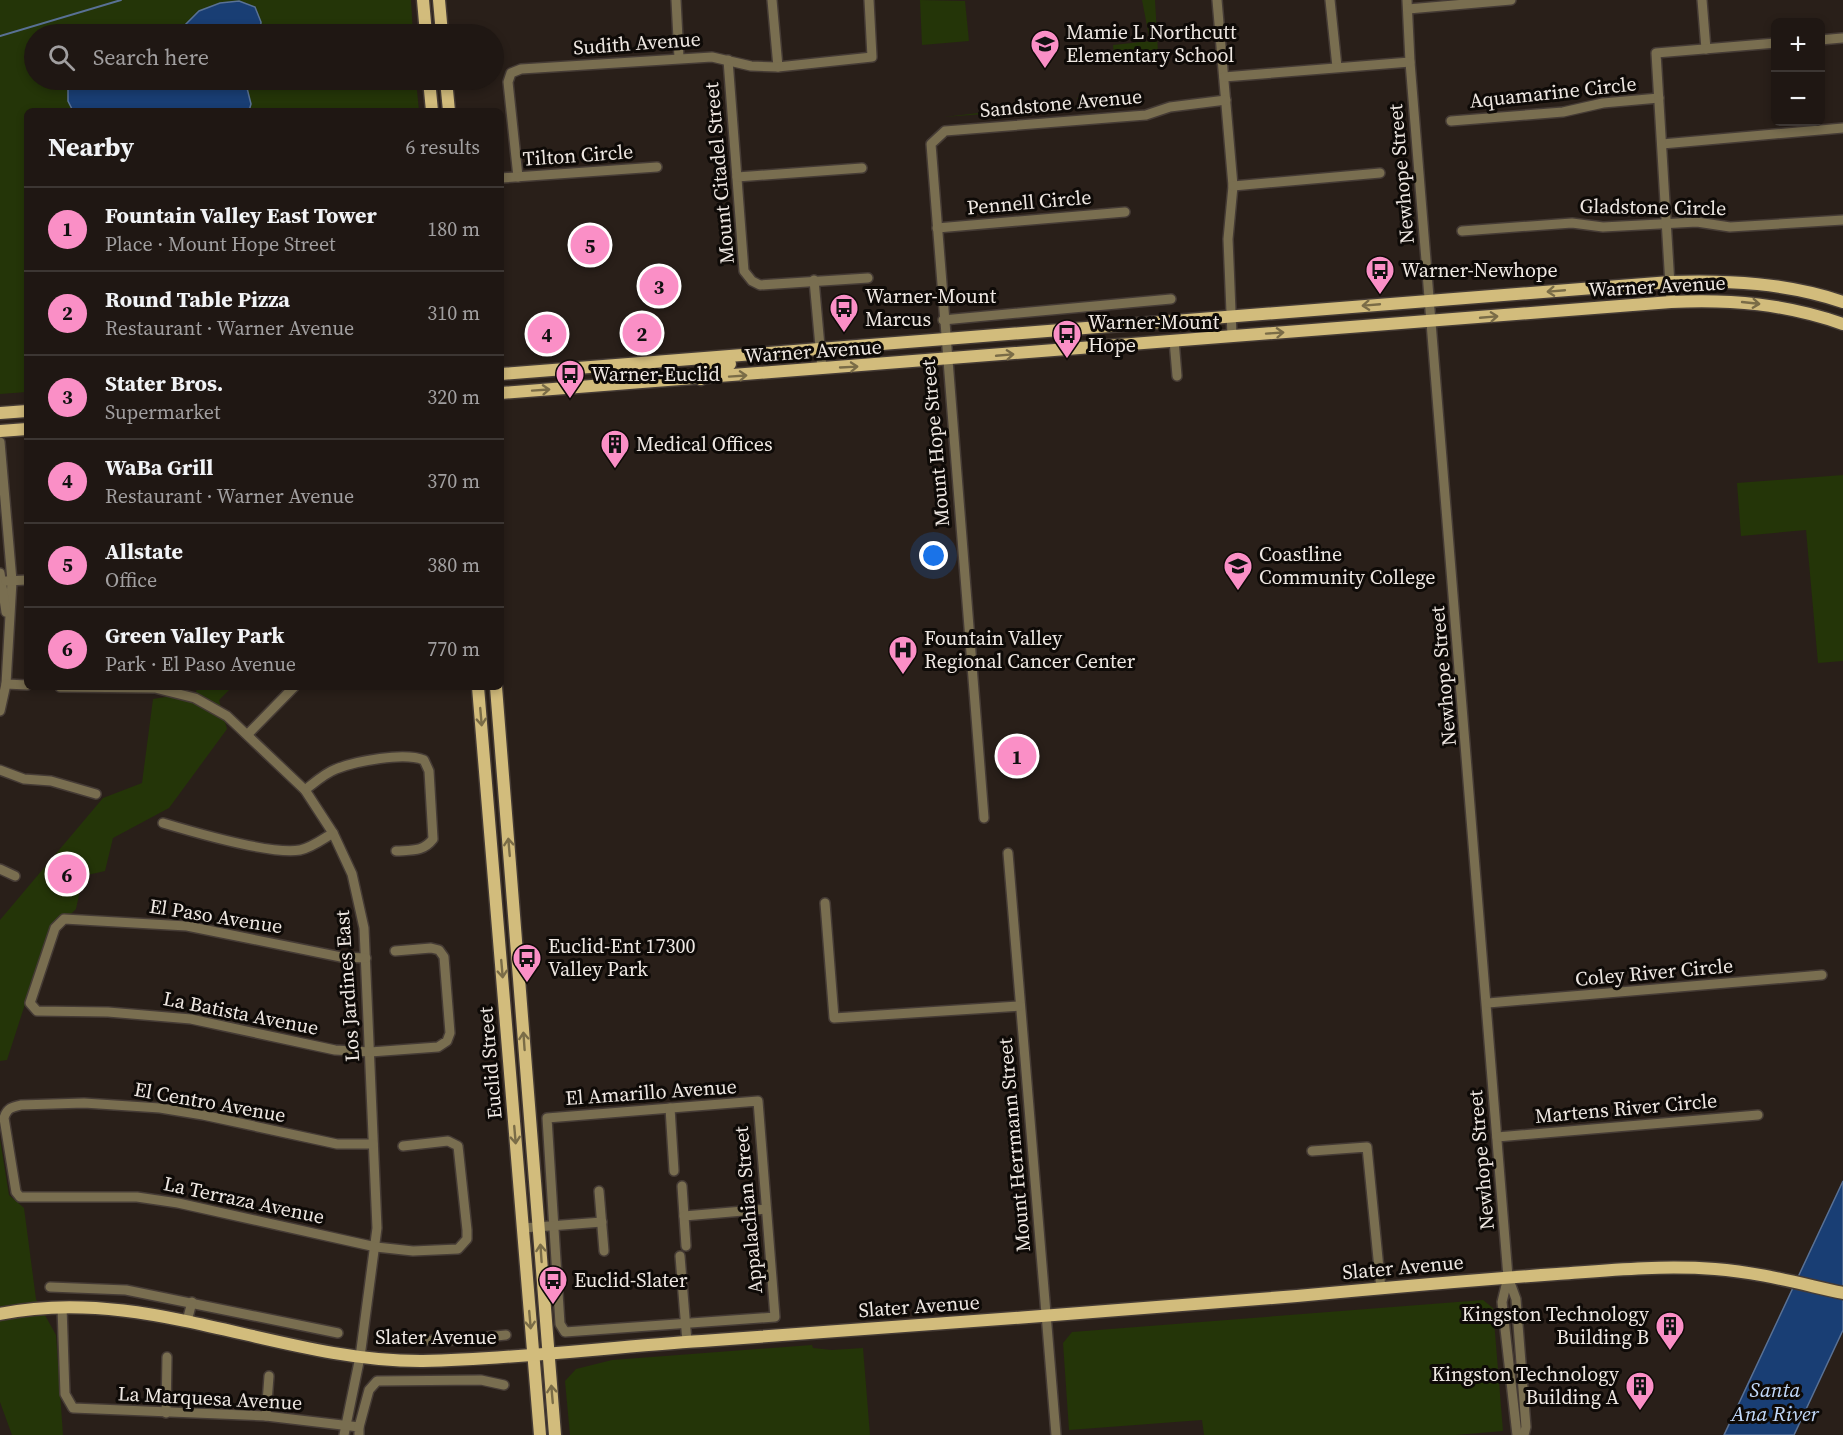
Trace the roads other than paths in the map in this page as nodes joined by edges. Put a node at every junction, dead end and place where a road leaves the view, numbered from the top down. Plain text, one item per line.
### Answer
1 (423, 0) edge
2 (439, 0) edge
3 (676, 0) edge
4 (772, 0) edge
5 (869, 0) edge
6 (1217, 0) edge
7 (1330, 0) edge
8 (1511, 0) edge
9 (1702, 0) edge
10 (1408, 4) edge
11 (425, 24) edge
12 (441, 24) edge
13 (1842, 38) edge
14 (1825, 40) edge
15 (1771, 43) edge
16 (1706, 49) junction
17 (679, 58) junction
18 (728, 60) junction
19 (1410, 62) junction
20 (778, 66) junction
21 (1337, 67) junction
22 (1224, 77) junction
23 (430, 90) edge
24 (447, 90) edge
25 (1659, 98) junction
26 (1226, 100) junction
27 (432, 108) edge
28 (449, 108) edge
29 (1451, 121) dead end
30 (1843, 128) edge
31 (935, 138) joint
32 (1662, 144) junction
33 (657, 167) dead end
34 (862, 168) dead end
35 (1380, 173) dead end
36 (518, 177) junction
37 (737, 177) junction
38 (504, 178) edge
39 (1233, 186) junction
40 (1125, 212) dead end
41 (1843, 220) edge
42 (1666, 223) junction
43 (936, 228) junction
44 (1462, 231) dead end
45 (868, 278) dead end
46 (814, 280) junction
47 (1670, 282) junction
48 (1772, 286) junction
49 (1171, 299) dead end
50 (1429, 300) junction
51 (1716, 300) junction
52 (1671, 302) junction
53 (1843, 302) edge
54 (1233, 315) junction
55 (943, 320) junction
56 (1431, 321) junction
57 (1843, 324) edge
58 (1232, 336) junction
59 (945, 340) junction
60 (1174, 340) junction
61 (820, 350) junction
62 (750, 356) junction
63 (947, 360) junction
64 (822, 369) junction
65 (504, 374) edge
66 (1177, 376) dead end
67 (701, 379) junction
68 (504, 393) edge
69 (24, 411) edge
70 (0, 413) edge
71 (24, 429) edge
72 (0, 431) edge
73 (0, 442) edge
74 (0, 577) edge
75 (24, 580) edge
76 (12, 581) junction
77 (5, 633) edge
78 (6, 684) junction
79 (24, 685) edge
80 (162, 690) edge
81 (291, 690) edge
82 (478, 690) edge
83 (496, 690) edge
84 (0, 711) edge
85 (248, 734) junction
86 (0, 770) edge
87 (305, 790) junction
88 (96, 794) dead end
89 (984, 818) dead end
90 (163, 823) dead end
91 (333, 833) junction
92 (396, 850) dead end
93 (1008, 853) dead end
94 (0, 869) edge
95 (15, 876) dead end
96 (825, 903) dead end
97 (395, 951) dead end
98 (366, 958) junction
99 (1822, 975) dead end
100 (30, 1002) joint
101 (1488, 1003) junction
102 (1020, 1006) junction
103 (370, 1052) junction
104 (529, 1100) junction
105 (512, 1101) junction
106 (758, 1101) joint
107 (670, 1108) junction
108 (1758, 1115) dead end
109 (1497, 1137) junction
110 (374, 1144) junction
111 (403, 1146) dead end
112 (1312, 1151) dead end
113 (674, 1172) dead end
114 (682, 1186) dead end
115 (599, 1191) dead end
116 (16, 1192) joint
117 (766, 1209) junction
118 (684, 1216) junction
119 (602, 1222) junction
120 (554, 1226) junction
121 (539, 1227) junction
122 (523, 1228) junction
123 (686, 1246) dead end
124 (376, 1247) junction
125 (604, 1251) dead end
126 (680, 1256) dead end
127 (1508, 1277) junction
128 (50, 1287) dead end
129 (1381, 1289) junction
130 (1843, 1293) edge
131 (192, 1302) junction
132 (62, 1308) junction
133 (0, 1314) edge
134 (1047, 1317) junction
135 (187, 1321) junction
136 (686, 1324) junction
137 (338, 1333) dead end
138 (506, 1335) dead end
139 (387, 1338) dead end
140 (444, 1341) junction
141 (687, 1342) junction
142 (548, 1354) junction
143 (533, 1355) junction
144 (166, 1357) dead end
145 (360, 1357) junction
146 (446, 1360) junction
147 (268, 1376) dead end
148 (504, 1385) dead end
149 (166, 1413) junction
150 (266, 1416) junction
151 (346, 1424) junction
152 (359, 1431) edge
153 (344, 1435) edge
154 (540, 1435) edge
155 (555, 1435) edge
156 (1056, 1435) edge
157 (1517, 1435) edge
158 (1524, 1435) edge

1 - 11 main road
2 - 12 main road
3 - 17 street
4 - 20 street
5 - 20 street, Sudith Avenue
6 - 22 street
7 - 21 street
8 - 10 street
9 - 16 street
10 - 19 street, Newhope Street
13 - 14 street
15 - 16 street
16 - 25 street
17 - 18 street, Sudith Avenue
17 - 36 street, Sudith Avenue
18 - 20 street, Sudith Avenue
18 - 37 street, Mount Citadel Street
19 - 21 street
19 - 50 street, Newhope Street
21 - 22 street
22 - 26 street
23 - 27 main road
24 - 28 main road
25 - 29 street, Aquamarine Circle
25 - 32 street
26 - 31 street, Sandstone Avenue
26 - 39 street
30 - 32 street
31 - 43 street, Mount Hope Street
32 - 42 street
33 - 36 street, Tilton Circle
34 - 37 street
35 - 39 street
36 - 38 street, Tilton Circle
37 - 46 street, Mount Citadel Street
39 - 54 street
40 - 43 street, Pennell Circle
41 - 42 street, Gladstone Circle
42 - 44 street, Gladstone Circle
42 - 47 street
43 - 55 street, Mount Hope Street
45 - 46 street
46 - 61 street
47 - 48 main road, Warner Avenue
47 -> 50 main road, Warner Avenue
47 - 52 street
48 - 51 main road
48 - 53 main road, Warner Avenue
49 - 55 street
50 -> 54 main road, Warner Avenue
50 - 56 street, Newhope Street
51 - 52 main road, Warner Avenue
51 -> 57 main road, Warner Avenue
56 -> 52 main road, Warner Avenue
54 - 58 street
54 - 59 main road, Warner Avenue
55 - 59 street, Mount Hope Street
58 -> 56 main road, Warner Avenue
56 - 101 street, Newhope Street
58 - 60 main road, Warner Avenue
59 - 61 main road, Warner Avenue
59 - 63 street, Mount Hope Street
63 -> 60 main road, Warner Avenue
60 - 66 street
61 - 62 main road, Warner Avenue
61 - 64 street
62 - 65 main road, Warner Avenue
62 - 67 main road
64 -> 63 main road, Warner Avenue
63 - 89 street, Mount Hope Street
67 -> 64 main road, Warner Avenue
68 -> 67 main road, Warner Avenue
69 - 70 main road
71 - 72 main road
73 - 76 street
74 - 76 street
74 - 77 street
75 - 76 street
76 - 77 street
77 - 78 street
78 - 79 street
78 - 84 street
80 - 85 street, Los Jardines East
81 - 85 street
82 -> 105 main road, Euclid Street
104 -> 83 main road, Euclid Street
85 - 87 street, Los Jardines East
86 - 88 street
87 - 91 street, Los Jardines East
87 - 92 street
90 - 91 street
91 - 98 street, Los Jardines East
93 - 102 street, Mount Herrmann Street
94 - 95 street
96 - 102 street
97 - 103 street, La Batista Avenue
98 - 100 street, El Paso Avenue
98 - 103 street, Los Jardines East
99 - 101 street, Coley River Circle
100 - 103 street, La Batista Avenue
101 - 109 street, Newhope Street
102 - 134 street, Mount Herrmann Street
103 - 110 street, Los Jardines East
104 - 105 street
104 - 121 main road, Euclid Street
105 -> 122 main road, Euclid Street
106 - 107 street, El Amarillo Avenue
106 - 117 street, Appalachian Street
107 - 113 street
107 - 120 street, El Amarillo Avenue
108 - 109 street, Martens River Circle
109 - 127 street, Newhope Street
110 - 116 street, El Centro Avenue
110 - 124 street, Los Jardines East
111 - 124 street, La Terraza Avenue
112 - 129 street
114 - 118 street
115 - 119 street
116 - 124 street, La Terraza Avenue
117 - 118 street
117 - 136 street, Appalachian Street
118 - 123 street
119 - 120 street
119 - 125 street
120 - 121 street
120 - 136 street
121 - 122 street
142 -> 121 main road, Euclid Street
122 -> 143 main road, Euclid Street
124 - 145 street, Los Jardines East
126 - 136 street
127 - 129 main road, Slater Avenue
127 - 130 main road, Slater Avenue
127 - 157 street, Newhope Street
127 - 158 street, Newhope Street
128 - 131 street
129 - 134 main road, Slater Avenue
131 - 135 street
131 - 137 street
132 - 133 main road, Slater Avenue
132 - 135 main road, Slater Avenue
132 - 149 street, La Marquesa Avenue
134 - 141 main road, Slater Avenue
134 - 156 street, Mount Herrmann Street
135 - 145 main road, Slater Avenue
136 - 141 street
138 - 140 street
139 - 140 street
140 - 146 street
141 - 142 main road, Slater Avenue
142 - 143 main road, Slater Avenue
155 -> 142 main road, Euclid Street
143 - 146 main road, Slater Avenue
143 - 154 main road, Euclid Street
144 - 149 street
145 - 146 main road, Slater Avenue
145 - 151 street, Los Jardines East
147 - 150 street
148 - 152 street
149 - 150 street, La Marquesa Avenue
150 - 151 street, La Marquesa Avenue
151 - 152 street, La Marquesa Avenue
151 - 153 street, Los Jardines East

